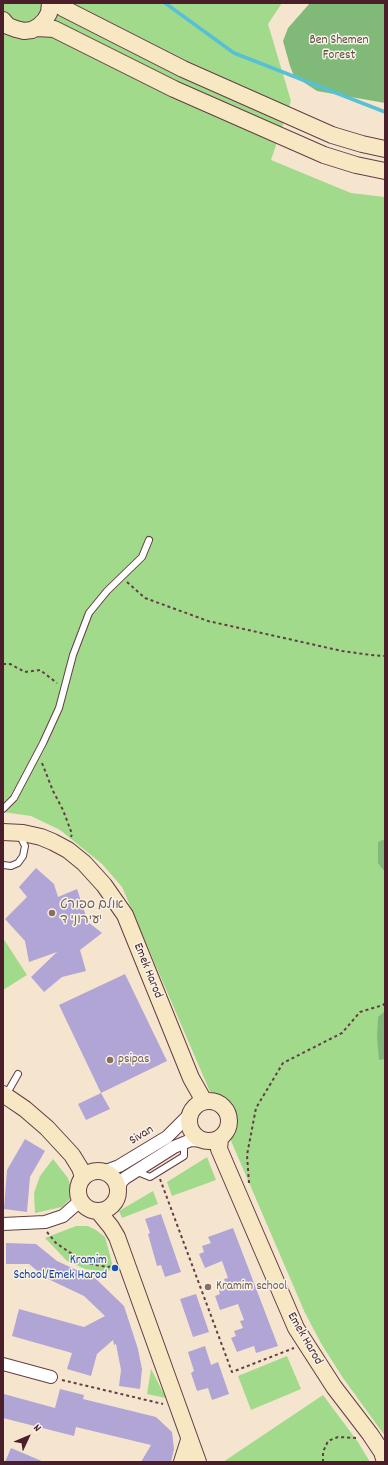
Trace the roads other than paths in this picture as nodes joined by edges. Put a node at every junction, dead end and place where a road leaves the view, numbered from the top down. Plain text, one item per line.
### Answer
1 (50, 3) edge
2 (56, 3) edge
3 (3, 20) edge
4 (36, 28) junction
5 (385, 149) edge
6 (385, 171) edge
7 (149, 540) dead end
8 (3, 809) edge
9 (7, 832) edge
10 (3, 865) edge
11 (18, 1074) dead end
12 (4, 1095) edge
13 (204, 1102) junction
14 (189, 1115) junction
15 (220, 1138) junction
16 (204, 1141) junction
17 (184, 1142) junction
18 (103, 1172) junction
19 (135, 1172) junction
20 (80, 1182) junction
21 (118, 1190) junction
22 (80, 1201) junction
23 (98, 1212) junction
24 (3, 1224) edge
25 (3, 1364) edge
26 (51, 1377) road end
27 (189, 1440) junction
28 (182, 1462) edge
29 (198, 1462) edge
30 (385, 1462) edge

1 - 4 street
2 - 5 street
3 - 4 street
4 - 6 street
7 - 8 lane
9 - 10 lane
9 - 13 street, Emek Harod
11 - 12 lane
12 - 20 street
13 - 14 street
13 - 15 street
14 - 16 street
14 - 18 street, Sivan
15 - 16 street
15 - 30 street, Emek Harod
16 - 17 street, Sivan
17 - 19 street, Sivan
17 - 19 lane
18 - 20 street
18 - 21 street
19 - 21 street, Sivan
20 - 22 street
21 - 23 street
22 - 23 street
22 - 24 street
23 - 27 street
25 - 26 street
27 - 28 street
27 - 29 street

